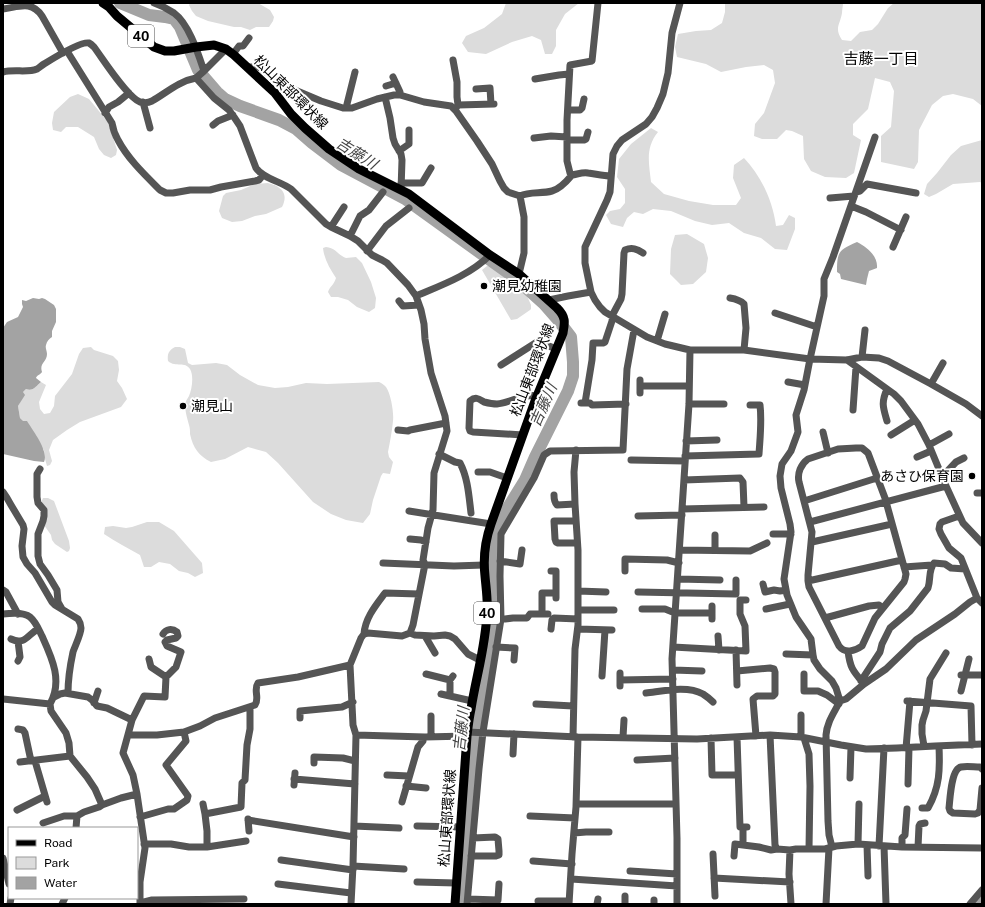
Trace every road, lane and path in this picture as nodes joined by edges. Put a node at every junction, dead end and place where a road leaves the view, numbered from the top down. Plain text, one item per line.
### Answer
1 (103, 3) edge
2 (154, 3) edge
3 (598, 3) edge
4 (680, 3) edge
5 (3, 9) edge
6 (249, 38) dead end
7 (192, 48) junction
8 (65, 52) junction
9 (229, 52) junction
10 (453, 60) dead end
11 (247, 67) junction
12 (550, 67) dead end
13 (3, 72) edge
14 (355, 72) dead end
15 (569, 74) junction
16 (200, 75) junction
17 (393, 76) dead end
18 (552, 76) junction
19 (535, 79) dead end
20 (396, 84) junction
21 (386, 86) dead end
22 (476, 89) dead end
23 (129, 94) junction
24 (400, 95) junction
25 (385, 97) junction
26 (584, 99) dead end
27 (143, 102) junction
28 (456, 107) junction
29 (346, 108) junction
30 (568, 110) junction
31 (105, 113) junction
32 (233, 115) junction
33 (213, 125) dead end
34 (150, 128) dead end
35 (409, 130) dead end
36 (588, 132) dead end
37 (875, 137) dead end
38 (534, 138) dead end
39 (567, 138) junction
40 (399, 150) junction
41 (431, 168) dead end
42 (263, 175) junction
43 (572, 175) junction
44 (611, 176) junction
45 (401, 187) junction
46 (383, 192) dead end
47 (916, 193) dead end
48 (855, 194) junction
49 (520, 196) junction
50 (830, 198) dead end
51 (851, 206) junction
52 (344, 207) dead end
53 (409, 208) dead end
54 (906, 217) dead end
55 (331, 227) junction
56 (901, 230) junction
57 (350, 236) junction
58 (893, 247) dead end
59 (367, 251) junction
60 (643, 253) dead end
61 (488, 257) junction
62 (519, 274) junction
63 (591, 292) junction
64 (416, 296) junction
65 (730, 298) dead end
66 (549, 300) junction
67 (399, 301) dead end
68 (419, 305) junction
69 (775, 313) dead end
70 (664, 314) dead end
71 (612, 317) junction
72 (817, 327) junction
73 (634, 330) junction
74 (865, 330) dead end
75 (656, 341) junction
76 (556, 349) junction
77 (690, 350) junction
78 (744, 350) junction
79 (862, 357) junction
80 (810, 359) junction
81 (847, 360) junction
82 (943, 363) dead end
83 (504, 365) dead end
84 (856, 367) junction
85 (788, 382) dead end
86 (931, 384) junction
87 (805, 385) junction
88 (640, 386) dead end
89 (689, 386) junction
90 (887, 389) junction
91 (537, 396) junction
92 (721, 402) dead end
93 (626, 404) junction
94 (689, 404) junction
95 (750, 405) dead end
96 (853, 410) dead end
97 (982, 416) edge
98 (915, 420) junction
99 (887, 421) dead end
100 (446, 423) junction
101 (398, 430) dead end
102 (823, 432) dead end
103 (949, 434) dead end
104 (523, 435) junction
105 (892, 435) dead end
106 (717, 440) dead end
107 (686, 441) junction
108 (930, 448) junction
109 (576, 450) junction
110 (828, 453) junction
111 (439, 454) junction
112 (917, 457) dead end
113 (964, 458) dead end
114 (685, 459) junction
115 (631, 460) dead end
116 (40, 469) dead end
117 (478, 472) dead end
118 (942, 477) junction
119 (507, 478) junction
120 (878, 478) junction
121 (684, 480) junction
122 (946, 486) junction
123 (3, 492) edge
124 (554, 495) dead end
125 (804, 501) junction
126 (575, 504) junction
127 (744, 507) junction
128 (764, 507) dead end
129 (409, 511) dead end
130 (682, 512) junction
131 (471, 513) dead end
132 (432, 514) junction
133 (638, 516) dead end
134 (959, 516) junction
135 (575, 521) junction
136 (810, 522) junction
137 (491, 524) junction
138 (892, 524) junction
139 (773, 534) dead end
140 (791, 534) junction
141 (715, 535) dead end
142 (410, 539) dead end
143 (426, 542) junction
144 (812, 542) junction
145 (577, 543) junction
146 (982, 543) edge
147 (767, 544) dead end
148 (522, 550) dead end
149 (680, 550) junction
150 (715, 550) junction
151 (500, 561) junction
152 (383, 562) dead end
153 (679, 563) junction
154 (425, 564) junction
155 (903, 564) junction
156 (484, 565) junction
157 (932, 565) junction
158 (965, 569) junction
159 (551, 571) dead end
160 (625, 571) dead end
161 (678, 579) junction
162 (720, 580) dead end
163 (808, 581) junction
164 (738, 584) dead end
165 (763, 584) dead end
166 (3, 590) edge
167 (786, 590) junction
168 (578, 592) junction
169 (606, 592) dead end
170 (638, 592) dead end
171 (677, 593) junction
172 (419, 594) junction
173 (746, 600) dead end
174 (980, 600) edge
175 (790, 604) junction
176 (642, 608) dead end
177 (883, 608) junction
178 (62, 609) junction
179 (766, 609) dead end
180 (578, 610) junction
181 (614, 610) dead end
182 (712, 612) dead end
183 (675, 613) junction
184 (3, 614) edge
185 (18, 614) junction
186 (825, 618) junction
187 (501, 619) junction
188 (578, 619) junction
189 (551, 628) dead end
190 (38, 629) junction
191 (578, 629) junction
192 (410, 633) junction
193 (162, 634) dead end
194 (364, 634) junction
195 (425, 636) junction
196 (718, 636) dead end
197 (496, 647) junction
198 (673, 648) junction
199 (718, 650) junction
200 (736, 650) junction
201 (848, 651) junction
202 (435, 653) dead end
203 (786, 654) dead end
204 (813, 654) junction
205 (942, 655) dead end
206 (148, 659) dead end
207 (969, 659) dead end
208 (480, 660) junction
209 (514, 660) dead end
210 (18, 661) dead end
211 (350, 665) junction
212 (673, 670) junction
213 (702, 671) dead end
214 (737, 671) junction
215 (426, 674) dead end
216 (804, 674) dead end
217 (962, 675) junction
218 (982, 675) edge
219 (602, 676) dead end
220 (166, 677) junction
221 (673, 679) junction
222 (620, 680) dead end
223 (862, 682) junction
224 (737, 684) dead end
225 (673, 690) junction
226 (98, 691) dead end
227 (961, 691) dead end
228 (68, 693) junction
229 (646, 693) dead end
230 (441, 694) dead end
231 (450, 696) junction
232 (54, 697) junction
233 (3, 699) edge
234 (472, 701) junction
235 (352, 702) junction
236 (713, 702) dead end
237 (839, 702) junction
238 (927, 702) junction
239 (94, 703) junction
240 (50, 704) junction
241 (536, 704) dead end
242 (573, 706) junction
243 (250, 707) junction
244 (801, 715) dead end
245 (431, 716) dead end
246 (300, 718) dead end
247 (132, 720) junction
248 (624, 720) dead end
249 (18, 729) dead end
250 (184, 732) junction
251 (481, 732) junction
252 (468, 733) junction
253 (128, 734) junction
254 (514, 734) junction
255 (356, 735) junction
256 (770, 735) junction
257 (756, 736) junction
258 (423, 737) junction
259 (431, 737) junction
260 (575, 737) junction
261 (737, 737) junction
262 (623, 738) junction
263 (674, 738) junction
264 (711, 738) junction
265 (803, 738) junction
266 (826, 742) junction
267 (982, 744) edge
268 (972, 745) junction
269 (924, 746) junction
270 (939, 746) junction
271 (851, 747) junction
272 (884, 748) junction
273 (907, 748) junction
274 (513, 754) dead end
275 (70, 756) junction
276 (675, 758) junction
277 (637, 760) dead end
278 (33, 761) junction
279 (355, 761) junction
280 (20, 762) dead end
281 (314, 763) dead end
282 (982, 769) edge
283 (738, 775) junction
284 (388, 776) dead end
285 (409, 776) junction
286 (850, 778) dead end
287 (294, 779) dead end
288 (355, 784) junction
289 (908, 784) dead end
290 (406, 786) junction
291 (426, 788) dead end
292 (982, 793) edge
293 (137, 794) junction
294 (402, 802) dead end
295 (203, 804) dead end
296 (576, 804) junction
297 (676, 804) junction
298 (858, 804) dead end
299 (102, 805) junction
300 (922, 808) dead end
301 (906, 809) dead end
302 (17, 810) dead end
303 (206, 814) junction
304 (77, 816) junction
305 (530, 816) dead end
306 (140, 817) junction
307 (575, 818) junction
308 (43, 823) dead end
309 (925, 823) dead end
310 (354, 826) junction
311 (417, 826) dead end
312 (76, 827) edge
313 (460, 827) junction
314 (399, 828) dead end
315 (249, 831) dead end
316 (609, 832) dead end
317 (574, 833) junction
318 (354, 837) junction
319 (472, 840) junction
320 (246, 841) dead end
321 (460, 841) junction
322 (144, 844) junction
323 (858, 844) junction
324 (743, 845) junction
325 (867, 845) junction
326 (882, 846) junction
327 (206, 847) junction
328 (831, 847) junction
329 (902, 847) junction
330 (918, 847) junction
331 (982, 848) edge
332 (777, 849) junction
333 (809, 849) junction
334 (790, 850) junction
335 (713, 854) dead end
336 (471, 856) junction
337 (734, 856) dead end
338 (3, 858) edge
339 (140, 858) edge
340 (281, 860) dead end
341 (533, 863) dead end
342 (571, 867) junction
343 (353, 868) junction
344 (404, 869) dead end
345 (630, 871) dead end
346 (677, 874) junction
347 (868, 876) dead end
348 (714, 878) junction
349 (571, 879) junction
350 (8, 880) edge
351 (417, 882) dead end
352 (790, 882) junction
353 (456, 883) junction
354 (278, 884) dead end
355 (499, 884) dead end
356 (677, 886) junction
357 (982, 890) edge
358 (139, 893) edge
359 (351, 893) junction
360 (625, 896) dead end
361 (715, 896) dead end
362 (244, 899) dead end
363 (538, 900) dead end
364 (468, 902) edge
365 (569, 902) edge
366 (140, 903) edge
367 (351, 904) edge
368 (455, 904) edge
369 (625, 904) edge
370 (677, 904) edge
371 (791, 904) edge
372 (826, 904) edge
373 (886, 904) edge
374 (970, 904) edge

1 - 7 main road, 40
2 - 7 street
3 - 15 street
4 - 44 street
5 - 8 street
6 - 9 street
7 - 9 main road, 40
7 - 16 street
8 - 13 street
8 - 23 street
8 - 31 street
9 - 11 main road, 松山東部環状線 / 40
9 - 16 street
10 - 28 street
11 - 29 street
11 - 45 main road, 松山東部環状線 / 40
12 - 18 street
14 - 29 street
15 - 18 street
15 - 30 street
16 - 27 street
16 - 32 street
17 - 20 street
18 - 19 street
20 - 21 street
20 - 24 street
22 - 28 street
23 - 27 street
23 - 31 street
24 - 25 street
24 - 28 street
25 - 29 street
25 - 40 street
26 - 30 street
27 - 34 street
28 - 49 street
30 - 39 street
31 - 42 street
32 - 33 street
32 - 42 street
35 - 40 street
36 - 39 street
37 - 48 street
38 - 39 street
39 - 43 street
40 - 45 street
41 - 45 street
42 - 55 street
43 - 44 street
43 - 49 street
44 - 63 street
45 - 61 main road, 松山東部環状線 / 40
46 - 57 street
47 - 48 street
48 - 50 street
48 - 51 street
49 - 62 street
51 - 56 street
51 - 72 street
52 - 55 street
53 - 59 street
54 - 56 street
55 - 57 street
56 - 58 street
57 - 59 street
59 - 64 street
60 - 71 street
61 - 62 main road, 松山東部環状線 / 40
61 - 64 street
62 - 66 main road, 松山東部環状線 / 40
63 - 66 street
63 - 71 street
64 - 68 street
65 - 78 street
66 - 76 main road, 松山東部環状線 / 40
67 - 68 street
68 - 100 street
69 - 72 street
70 - 75 street
71 - 73 street
71 - 93 street
72 - 80 street
73 - 75 street
73 - 93 street
74 - 79 street
75 - 77 street
76 - 83 street
76 - 91 main road, 松山東部環状線 / 40
77 - 78 street
77 - 89 street
78 - 80 street
79 - 81 street
79 - 86 street
80 - 81 street
80 - 87 street
81 - 84 street
82 - 86 street
84 - 90 street
84 - 96 street
85 - 87 street
86 - 97 street
87 - 140 street
88 - 89 street
89 - 94 street
90 - 98 street
90 - 99 street
91 - 104 main road, 松山東部環状線 / 40
91 - 104 street
92 - 94 street
93 - 109 street
94 - 107 street
95 - 114 street
98 - 105 street
98 - 108 street
100 - 101 street
100 - 111 street
102 - 110 street
103 - 108 street
104 - 119 main road, 松山東部環状線 / 40
106 - 107 street
107 - 114 street
108 - 112 street
108 - 118 street
109 - 126 street
109 - 151 street
110 - 120 street
110 - 125 street
111 - 131 street
111 - 132 street
113 - 118 street
114 - 115 street
114 - 121 street
116 - 178 street
117 - 119 street
118 - 122 street
119 - 137 main road, 松山東部環状線 / 40
120 - 125 street
120 - 138 street
121 - 127 street
121 - 130 street
122 - 134 street
122 - 136 street
123 - 178 street
124 - 126 street
125 - 136 street
126 - 135 street
127 - 128 street
127 - 130 street
129 - 132 street
130 - 133 street
130 - 149 street
132 - 137 street
132 - 143 street
134 - 146 street
134 - 158 street
135 - 145 street
135 - 145 street
136 - 144 street
137 - 156 main road, 松山東部環状線 / 40
138 - 144 street
138 - 155 street
139 - 140 street
140 - 167 street
141 - 150 street
142 - 143 street
143 - 154 street
144 - 163 street
145 - 168 street
147 - 150 street
148 - 151 street
149 - 150 street
149 - 153 street
151 - 187 street
152 - 154 street
153 - 160 street
153 - 161 street
154 - 156 street
154 - 172 street
155 - 157 street
155 - 163 street
155 - 177 street
156 - 208 main road, 松山東部環状線 / 40
157 - 158 street
157 - 223 street
158 - 174 street
159 - 187 street
161 - 162 street
161 - 171 street
163 - 186 street
164 - 171 street
165 - 167 street
166 - 185 street
167 - 175 street
168 - 169 street
168 - 180 street
170 - 171 street
171 - 183 street
172 - 192 street
172 - 194 street
173 - 200 street
174 - 223 street
175 - 179 street
175 - 204 street
176 - 183 street
177 - 186 street
177 - 201 street
178 - 228 street
180 - 181 street
180 - 188 street
182 - 183 street
183 - 198 street
184 - 185 street
185 - 190 street
186 - 201 street
187 - 197 street
188 - 189 street
188 - 191 street
190 - 210 street
190 - 232 street
191 - 219 street
191 - 242 street
192 - 194 street
192 - 195 street
193 - 220 street
194 - 211 street
195 - 202 street
195 - 208 street
196 - 199 street
197 - 209 street
197 - 251 street
198 - 199 street
198 - 212 street
199 - 200 street
200 - 214 street
201 - 223 street
203 - 204 street
204 - 237 street
205 - 238 street
206 - 220 street
207 - 217 street
208 - 234 main road, 松山東部環状線 / 40
211 - 235 street
211 - 243 street
212 - 213 street
212 - 221 street
214 - 224 street
214 - 257 street
215 - 231 street
216 - 237 street
217 - 218 street
217 - 227 street
220 - 247 street
221 - 222 street
221 - 225 street
223 - 237 street
225 - 229 street
225 - 236 street
225 - 263 street
226 - 239 street
228 - 232 street
228 - 239 street
230 - 231 street
231 - 234 street
232 - 240 street
233 - 240 street
234 - 252 main road, 松山東部環状線 / 40
235 - 246 street
235 - 255 street
237 - 266 street
238 - 268 street
238 - 269 street
238 - 273 street
239 - 247 street
240 - 275 street
241 - 242 street
242 - 260 street
243 - 250 street
243 - 303 street
244 - 265 street
245 - 259 street
247 - 253 street
248 - 262 street
249 - 278 street
250 - 253 street
250 - 306 street
251 - 252 street
251 - 254 street
251 - 319 street
252 - 259 street
252 - 313 main road, 松山東部環状線 / 40
253 - 293 street
254 - 260 street
254 - 274 street
255 - 258 street
255 - 279 street
256 - 257 street
256 - 265 street
256 - 332 street
257 - 261 street
258 - 259 street
258 - 285 street
260 - 262 street
260 - 296 street
261 - 264 street
261 - 283 street
262 - 263 street
263 - 264 street
263 - 276 street
264 - 283 street
265 - 266 street
265 - 333 street
266 - 271 street
266 - 328 street
267 - 268 street
268 - 270 street
269 - 270 street
269 - 273 street
270 - 300 street
271 - 272 street
271 - 286 street
272 - 273 street
272 - 326 street
273 - 289 street
275 - 278 street
275 - 299 street
276 - 277 street
276 - 297 street
278 - 280 street
278 - 302 street
279 - 281 street
279 - 288 street
282 - 292 street
283 - 324 street
284 - 285 street
285 - 290 street
287 - 288 street
288 - 310 street
290 - 291 street
290 - 294 street
293 - 299 street
293 - 306 street
295 - 303 street
296 - 297 street
296 - 307 street
297 - 346 street
298 - 323 street
299 - 304 street
301 - 329 street
303 - 327 street
304 - 308 street
304 - 312 street
305 - 307 street
306 - 322 street
307 - 317 street
309 - 330 street
310 - 314 street
310 - 318 street
311 - 313 street
313 - 321 main road, 松山東部環状線 / 40
315 - 318 street
316 - 317 street
317 - 342 street
318 - 343 street
319 - 321 street
319 - 336 street
319 - 336 street
320 - 327 street
321 - 353 main road, 松山東部環状線 / 40
322 - 327 street
322 - 339 street
323 - 325 street
323 - 328 street
324 - 332 street
324 - 337 street
325 - 326 street
325 - 347 street
326 - 329 street
326 - 373 street
328 - 333 street
328 - 372 street
329 - 330 street
330 - 331 street
332 - 334 street
333 - 334 street
334 - 352 street
335 - 348 street
336 - 364 street
338 - 350 street
339 - 358 street
340 - 343 street
341 - 342 street
342 - 349 street
343 - 344 street
343 - 359 street
345 - 346 street
346 - 356 street
348 - 352 street
348 - 361 street
349 - 356 street
349 - 365 street
351 - 353 street
352 - 371 street
353 - 368 main road, 松山東部環状線 / 40
354 - 359 street
355 - 364 street
356 - 370 street
357 - 374 street
358 - 366 street
359 - 367 street
360 - 369 street
362 - 366 street
363 - 365 street

